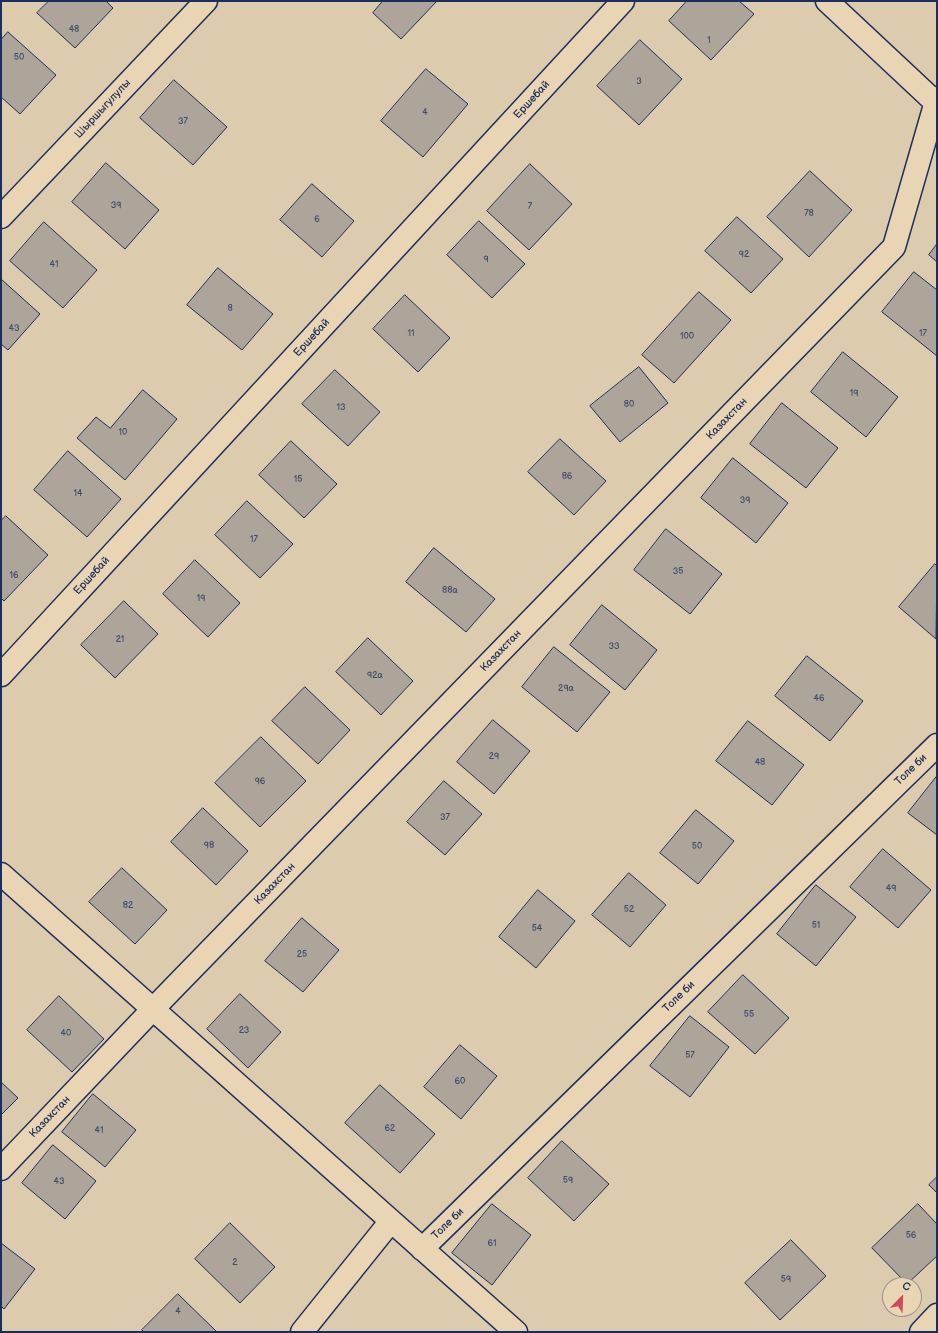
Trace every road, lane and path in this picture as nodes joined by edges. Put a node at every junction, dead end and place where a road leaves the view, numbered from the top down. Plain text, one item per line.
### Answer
1 (206, 1) edge
2 (623, 1) edge
3 (827, 1) edge
4 (936, 102) edge
5 (1, 218) edge
6 (1, 675) edge
7 (937, 745) edge
8 (1, 874) edge
9 (153, 1009) junction
10 (1, 1168) edge
11 (391, 1221) junction
12 (422, 1249) junction
13 (937, 1315) edge
14 (302, 1332) edge
15 (516, 1332) edge
16 (921, 1332) edge

1 - 5 street, Шыршыгулулы
2 - 6 street, Ершебай
3 - 4 street
4 - 9 street, Казахстан
7 - 12 street, Толе би
8 - 9 street
9 - 10 street, Казахстан
9 - 11 street
11 - 12 street
11 - 14 street
12 - 15 street
13 - 16 street

